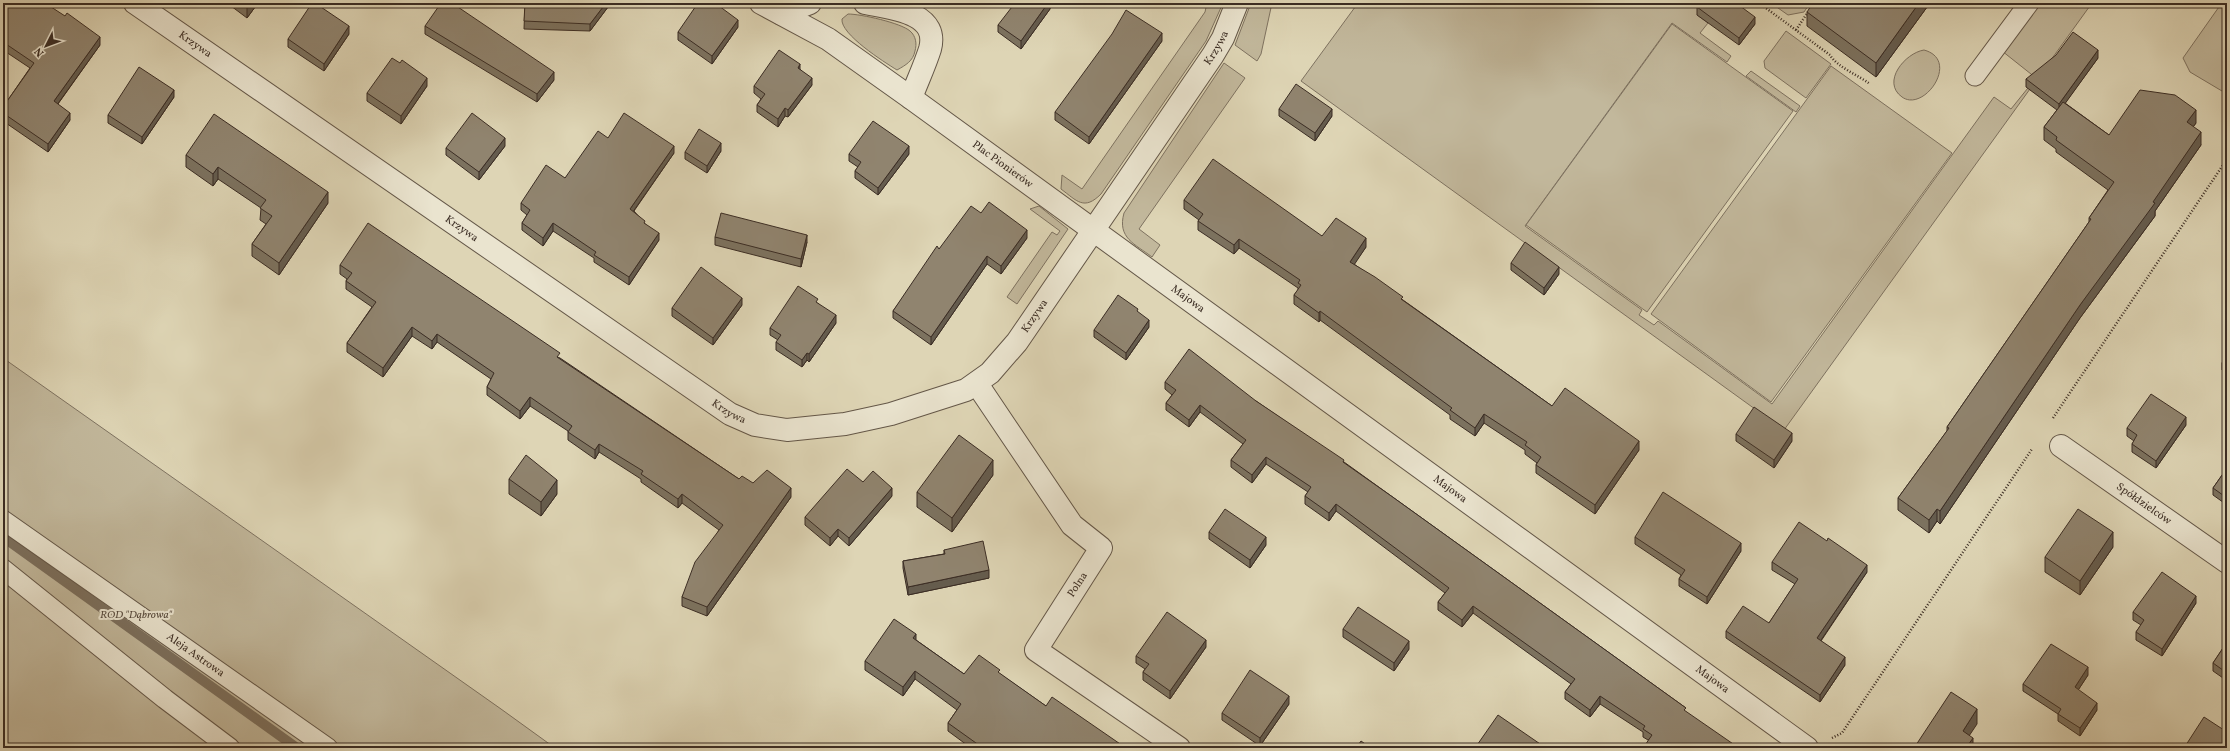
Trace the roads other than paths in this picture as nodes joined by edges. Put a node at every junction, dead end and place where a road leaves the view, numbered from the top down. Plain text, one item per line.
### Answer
1 (135, 3) edge
2 (761, 3) edge
3 (810, 3) edge
4 (865, 3) edge
5 (1237, 3) edge
6 (2029, 3) edge
7 (782, 14) junction
8 (1975, 76) dead end
9 (911, 98) junction
10 (1094, 230) junction
11 (977, 384) junction
12 (2061, 446) dead end
13 (3, 520) edge
14 (2227, 562) edge
15 (3, 569) edge
16 (230, 748) edge
17 (328, 748) edge
18 (1179, 748) edge
19 (1807, 748) edge

1 - 11 street, Krzywa
2 - 7 street, Plac Pionierów
3 - 7 street
4 - 9 street
5 - 10 street, Krzywa
6 - 8 lane
7 - 9 street, Plac Pionierów
9 - 10 street, Plac Pionierów
10 - 11 street, Krzywa
10 - 19 street, Majowa
11 - 18 street, Polna
12 - 14 street, Spółdzielców
13 - 17 lane, Aleja Astrowa
15 - 16 lane

